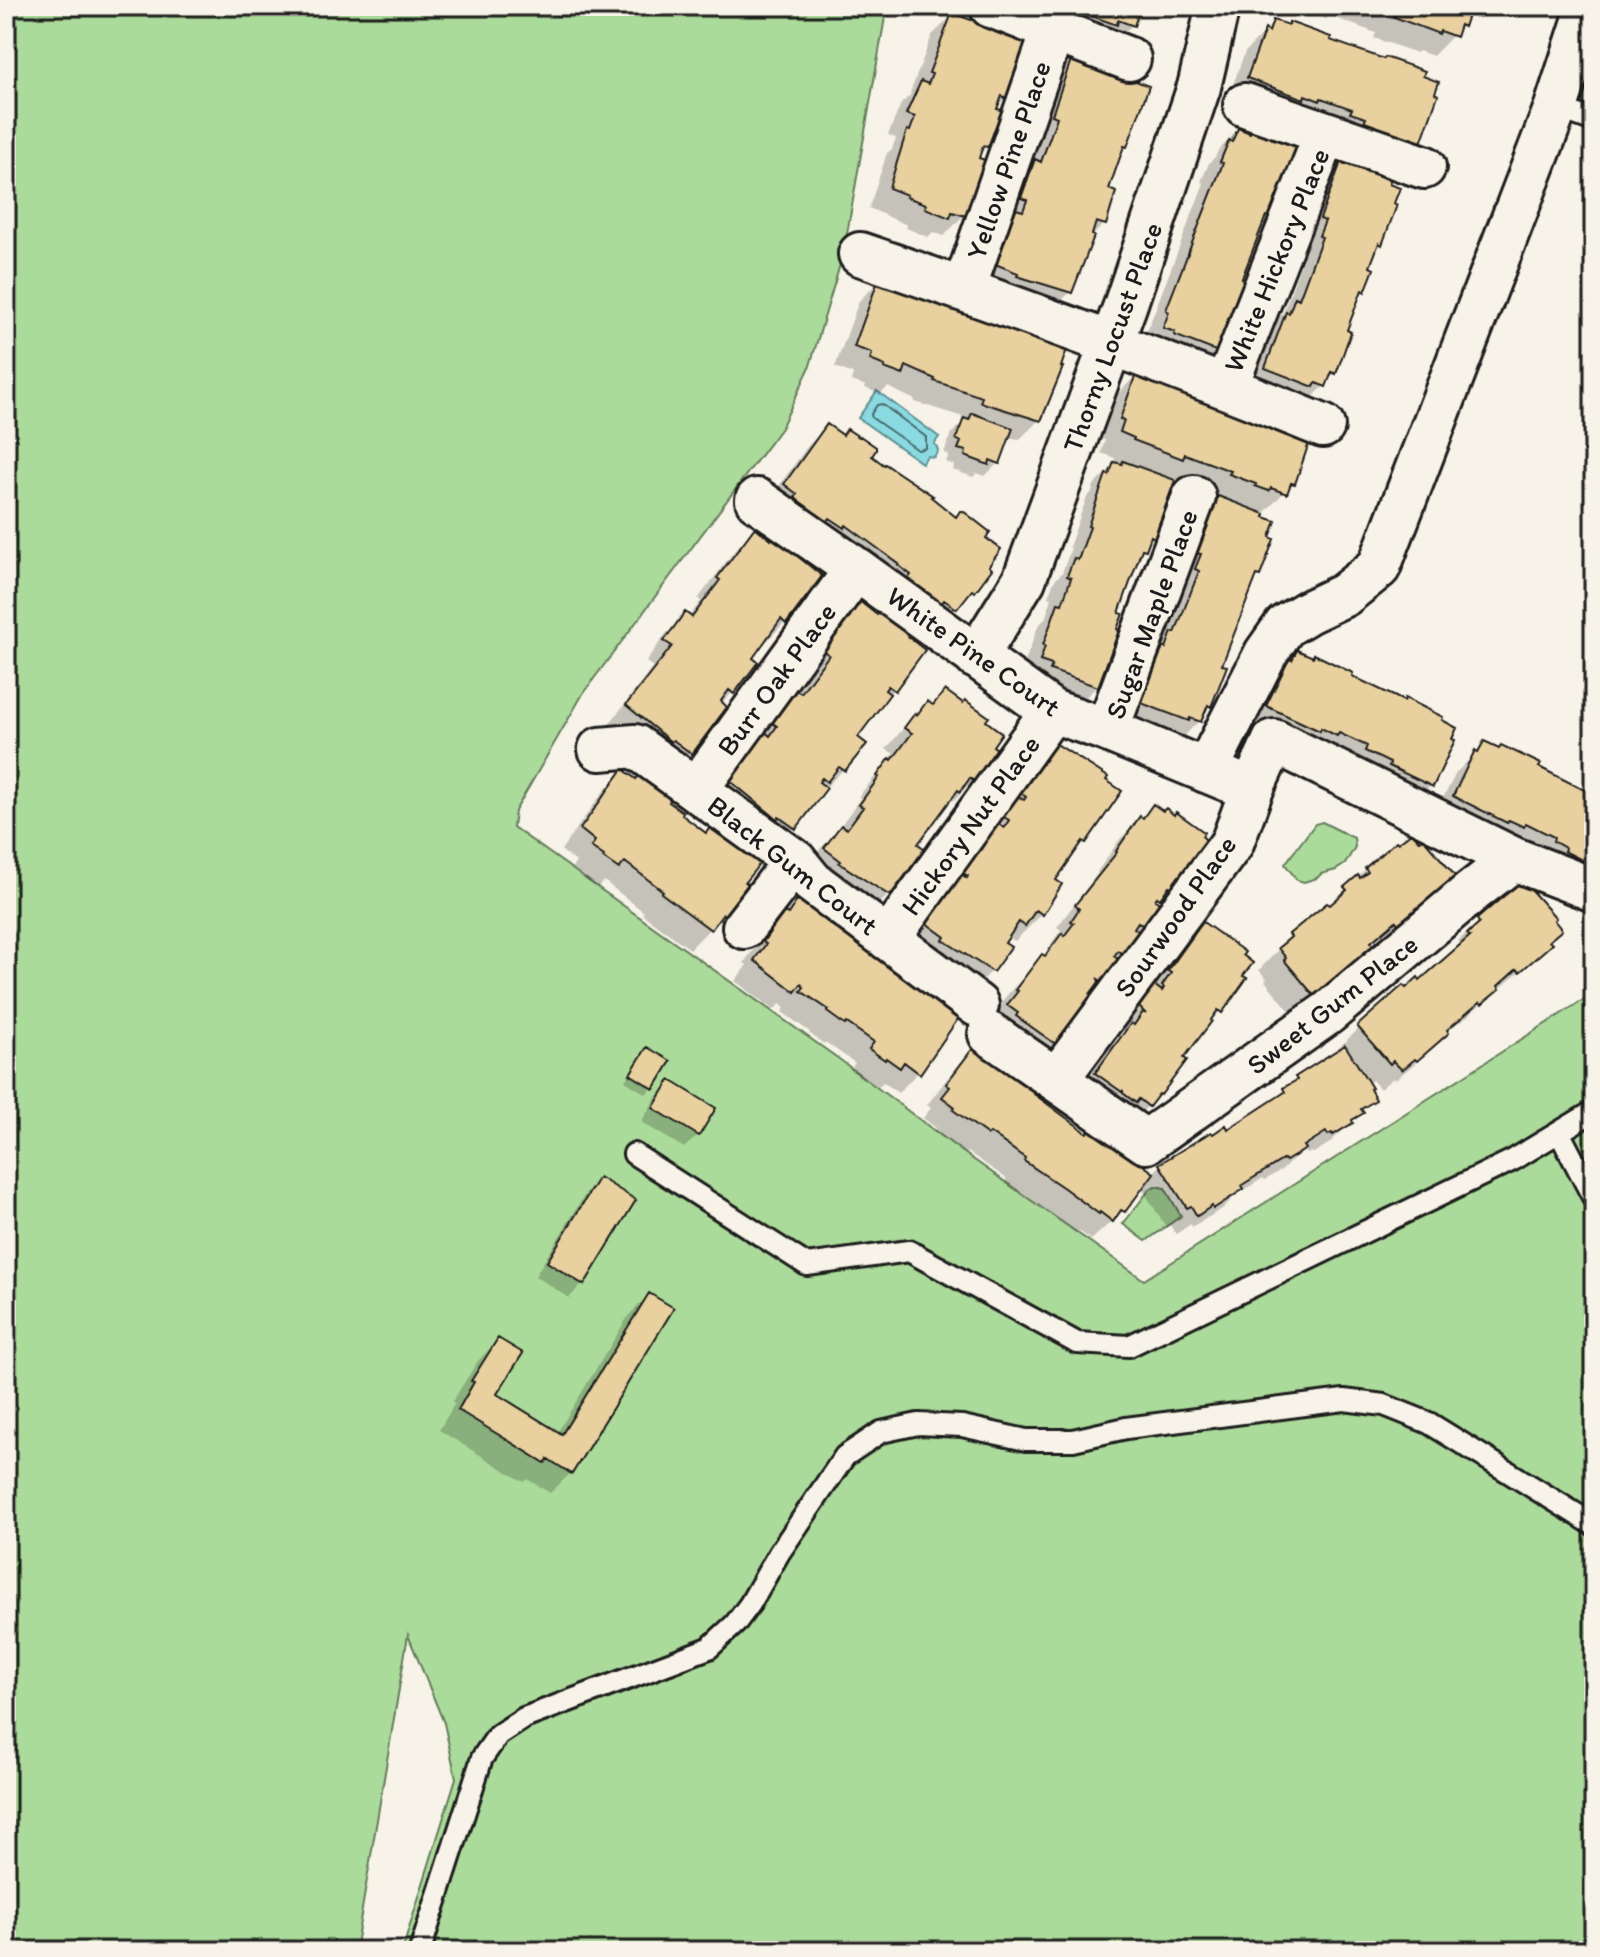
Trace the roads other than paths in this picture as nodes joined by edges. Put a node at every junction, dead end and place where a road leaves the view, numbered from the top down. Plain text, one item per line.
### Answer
1 (991, 6) edge
2 (1218, 6) edge
3 (1589, 6) edge
4 (1053, 31) junction
5 (1129, 59) dead end
6 (1245, 105) dead end
7 (1575, 114) edge
8 (1326, 133) junction
9 (1424, 167) dead end
10 (860, 254) dead end
11 (964, 289) junction
12 (1095, 338) junction
13 (1226, 387) junction
14 (1323, 426) dead end
15 (1194, 497) dead end
16 (757, 500) dead end
17 (856, 569) junction
18 (976, 657) junction
19 (1052, 711) junction
20 (1107, 730) junction
21 (600, 749) dead end
22 (1206, 771) junction
23 (1252, 789) junction
24 (696, 790) junction
25 (1514, 859) junction
26 (795, 861) junction
27 (1594, 890) edge
28 (744, 927) dead end
29 (888, 939) junction
30 (1057, 1079) junction
31 (1594, 1111) edge
32 (1559, 1132) junction
33 (1146, 1142) joint
34 (634, 1154) dead end
35 (1594, 1199) edge
36 (1594, 1525) edge
37 (420, 1951) edge

1 - 4 street
2 - 12 street, Thorny Locust Place
3 - 7 street
4 - 5 street
4 - 11 street, Yellow Pine Place
6 - 8 street
7 - 22 street
8 - 9 street
8 - 13 street, White Hickory Place
10 - 11 street
11 - 12 street
12 - 13 street
12 - 18 street, Thorny Locust Place
13 - 14 street
15 - 20 street, Sugar Maple Place
16 - 17 street, White Pine Court
17 - 18 street, White Pine Court
17 - 24 street, Burr Oak Place
18 - 19 street, White Pine Court
19 - 20 street, White Pine Court
19 - 29 street, Hickory Nut Place
20 - 22 street, White Pine Court
21 - 24 street, Black Gum Court
22 - 23 street, White Pine Court
23 - 25 street, Sourwood Place
23 - 30 street, Sourwood Place
24 - 26 street, Black Gum Court
25 - 27 street
25 - 33 street, Sweet Gum Place
26 - 28 street
26 - 29 street, Black Gum Court
29 - 30 street, Black Gum Court
30 - 33 street, Black Gum Court
31 - 32 lane
32 - 34 lane
32 - 35 lane
36 - 37 lane

